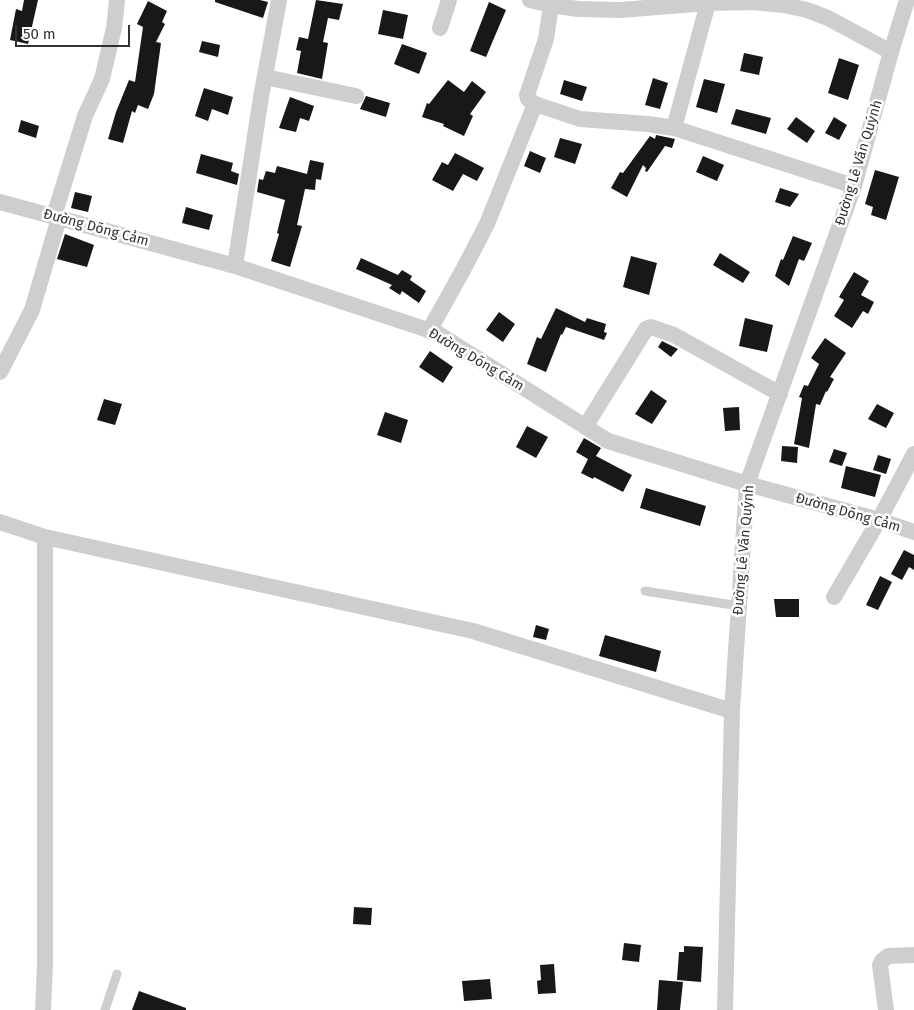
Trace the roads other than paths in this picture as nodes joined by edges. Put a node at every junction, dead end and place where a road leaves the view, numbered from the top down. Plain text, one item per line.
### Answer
1 (117, 0) edge
2 (279, 0) edge
3 (448, 0) edge
4 (530, 0) edge
5 (907, 0) edge
6 (708, 3) junction
7 (551, 5) junction
8 (440, 28) dead end
9 (891, 52) junction
10 (264, 77) junction
11 (356, 96) dead end
12 (535, 104) junction
13 (674, 128) junction
14 (854, 186) junction
15 (0, 202) edge
16 (57, 217) junction
17 (235, 266) junction
18 (429, 331) junction
19 (0, 372) edge
20 (780, 394) junction
21 (585, 427) junction
22 (914, 454) edge
23 (747, 484) junction
24 (879, 520) junction
25 (0, 522) edge
26 (914, 532) edge
27 (45, 537) junction
28 (645, 591) dead end
29 (834, 597) dead end
30 (739, 606) junction
31 (732, 711) junction
32 (914, 955) edge
33 (117, 974) dead end
34 (44, 1010) edge
35 (105, 1010) edge
36 (725, 1010) edge
37 (886, 1010) edge

1 - 16 street
2 - 10 street
3 - 8 street
4 - 7 street
5 - 9 street, Đường Lê Văn Quýnh
6 - 7 street
6 - 9 street
6 - 13 street
7 - 12 street
9 - 14 street, Đường Lê Văn Quýnh
10 - 11 street
10 - 17 street
12 - 13 street
12 - 18 street
13 - 14 street
14 - 20 street, Đường Lê Văn Quýnh
15 - 16 street, Đường Dõng Cảm
16 - 17 street, Đường Dõng Cảm
16 - 19 street
17 - 18 street, Đường Dõng Cảm
18 - 21 street, Đường Dõng Cảm
20 - 21 street
20 - 23 street, Đường Lê Văn Quýnh
21 - 23 street, Đường Dõng Cảm
22 - 24 street
23 - 24 street, Đường Dõng Cảm
23 - 30 street, Đường Lê Văn Quýnh
24 - 26 street, Đường Dõng Cảm
24 - 29 street
25 - 27 street
27 - 31 street
27 - 34 street
28 - 30 lane
30 - 31 street, Đường Lê Văn Quýnh
31 - 36 street, Đường Lê Văn Quýnh
32 - 37 street
33 - 35 lane

